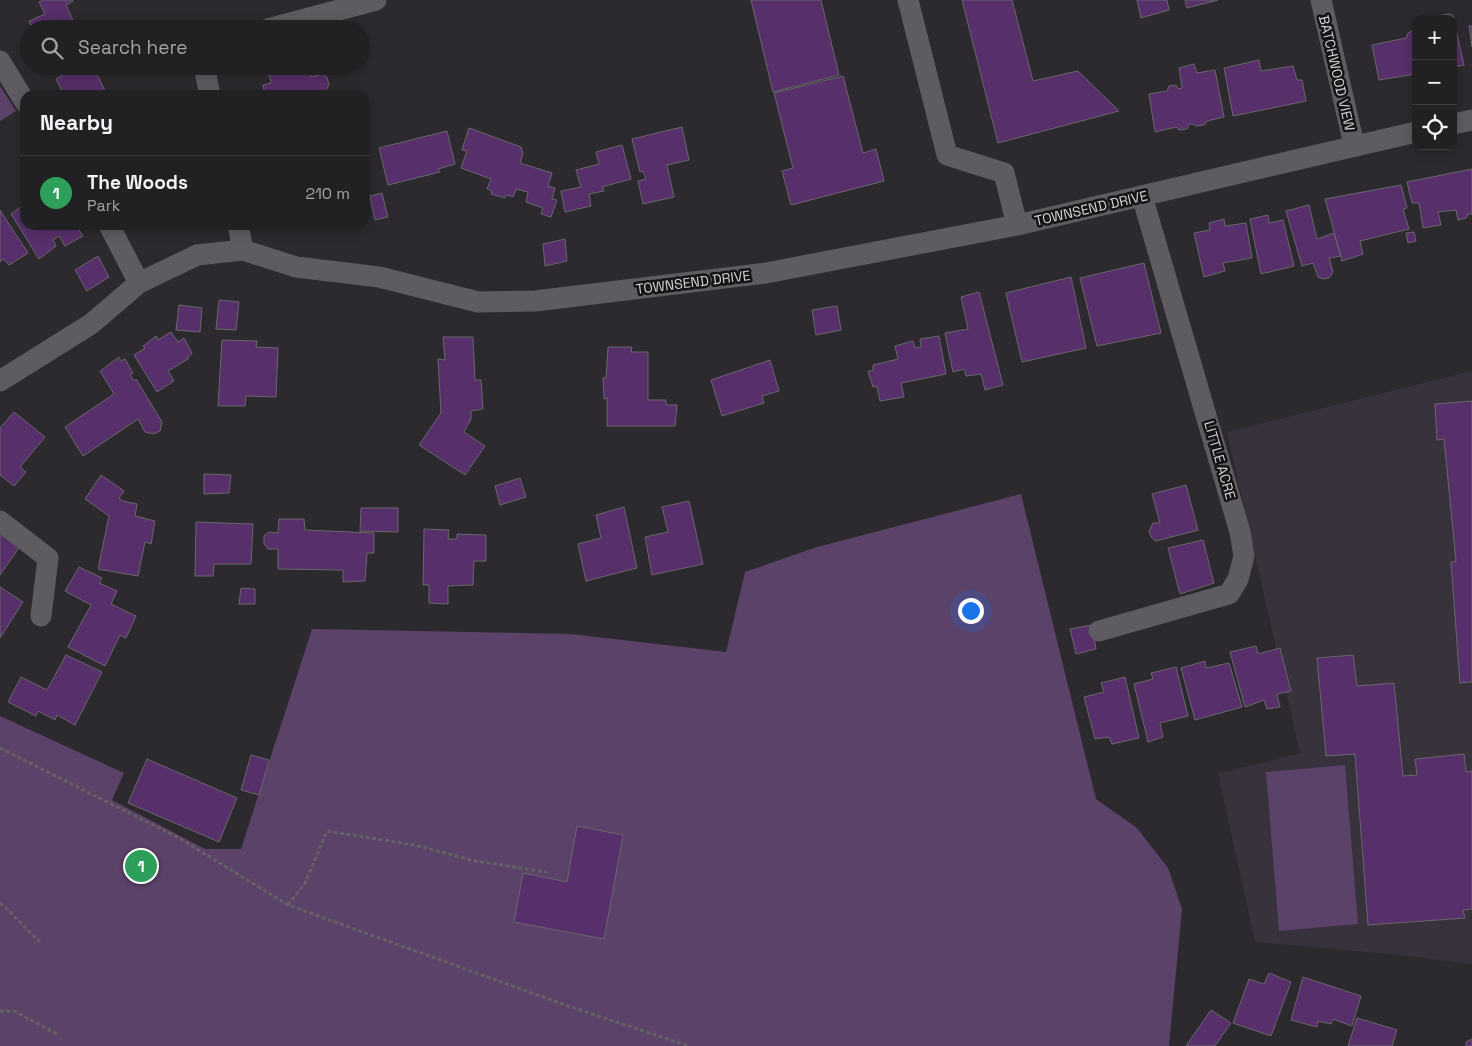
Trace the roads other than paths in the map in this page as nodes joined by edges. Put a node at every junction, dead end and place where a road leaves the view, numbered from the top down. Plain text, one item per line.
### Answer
1 (376, 0) edge
2 (908, 0) edge
3 (1321, 0) edge
4 (302, 20) edge
5 (0, 61) edge
6 (206, 75) edge
7 (209, 90) edge
8 (20, 94) edge
9 (1472, 120) edge
10 (1457, 123) edge
11 (1412, 133) edge
12 (1354, 146) junction
13 (1142, 196) junction
14 (1017, 225) junction
15 (112, 230) edge
16 (239, 230) edge
17 (243, 250) junction
18 (139, 283) junction
19 (0, 381) edge
20 (0, 521) edge
21 (41, 616) dead end
22 (1099, 630) dead end

1 - 4 street
2 - 14 street
3 - 12 street, BATCHWOOD VIEW
5 - 8 street
6 - 7 street
9 - 10 street
11 - 12 street, TOWNSEND DRIVE
12 - 13 street, TOWNSEND DRIVE
13 - 14 street, TOWNSEND DRIVE
13 - 22 street, LITTLE ACRE
14 - 17 street, TOWNSEND DRIVE
15 - 18 street
16 - 17 street
17 - 18 street, TOWNSEND DRIVE
18 - 19 street, TOWNSEND DRIVE
20 - 21 street

